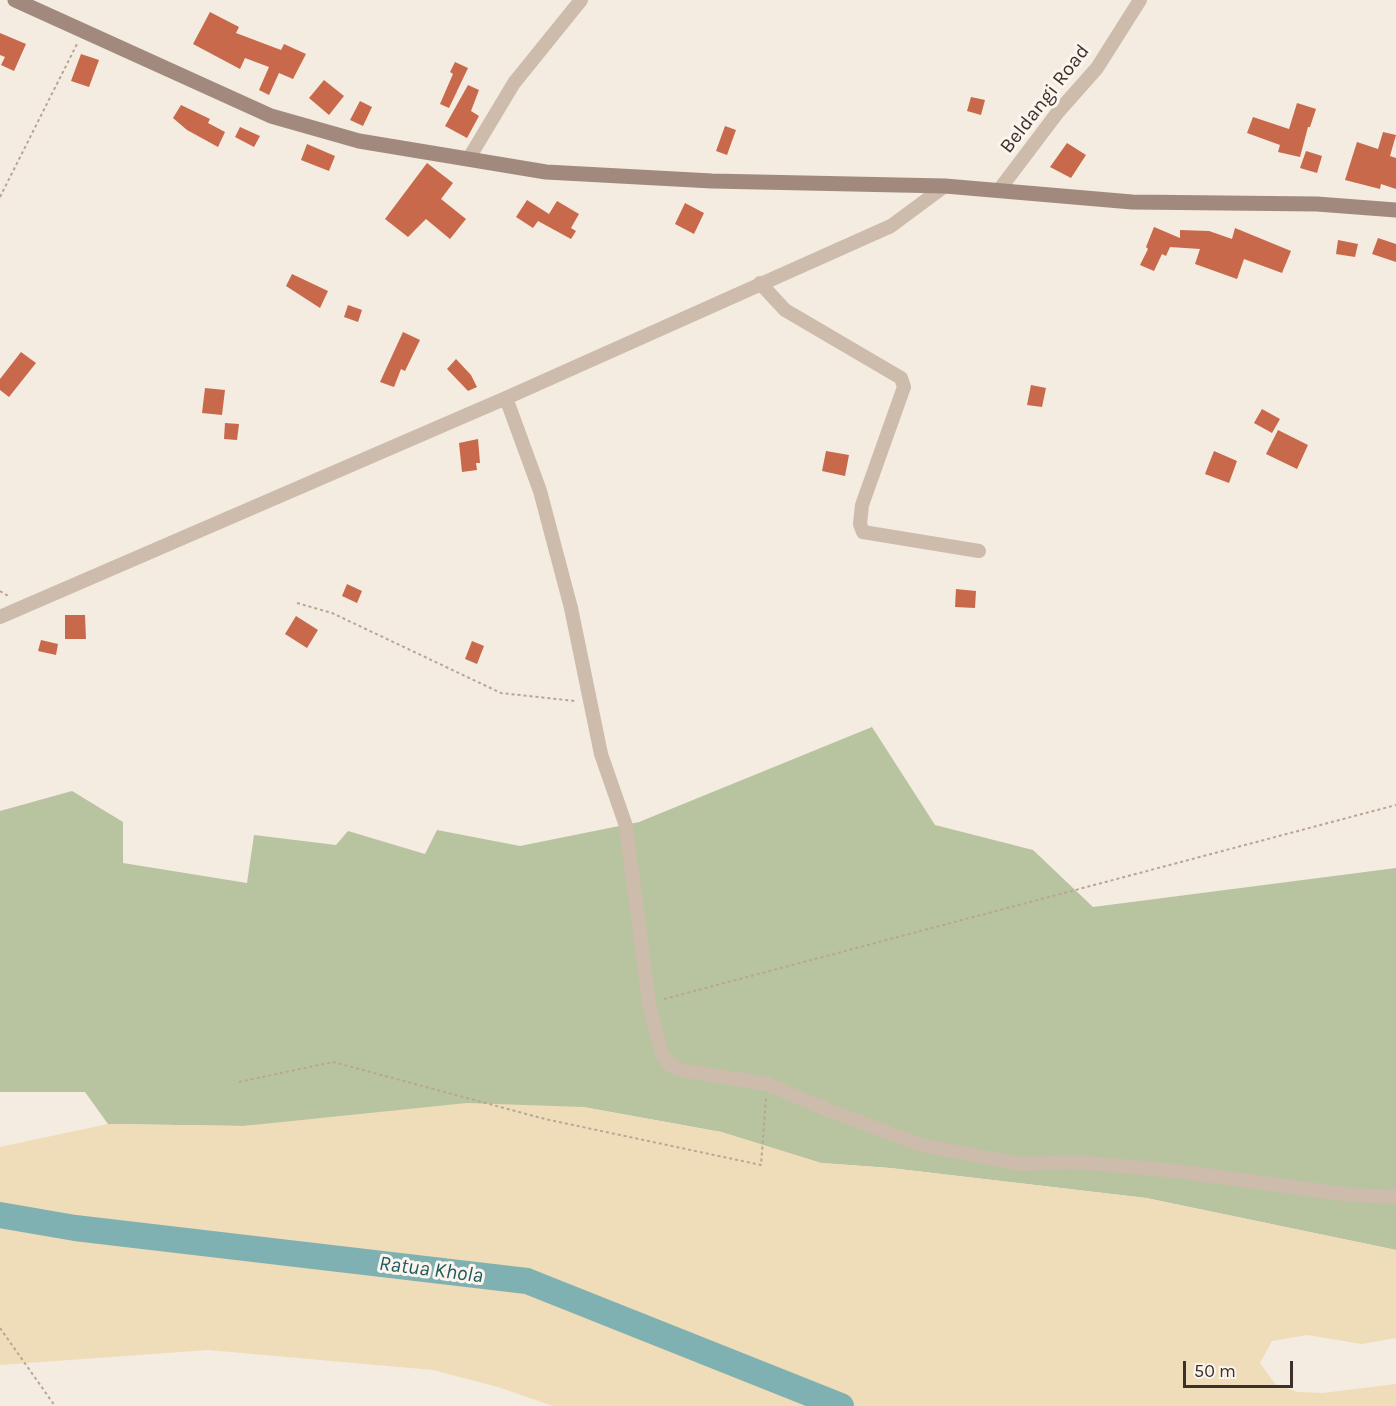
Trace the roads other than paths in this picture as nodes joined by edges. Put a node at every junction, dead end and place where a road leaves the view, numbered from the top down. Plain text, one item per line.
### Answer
1 (15, 0) edge
2 (581, 0) edge
3 (1140, 0) edge
4 (469, 158) junction
5 (945, 186) junction
6 (999, 190) junction
7 (1396, 210) edge
8 (760, 283) junction
9 (506, 398) junction
10 (979, 552) dead end
11 (0, 617) edge
12 (1396, 1194) edge

1 - 4 street
2 - 4 street
3 - 6 street, Beldangi Road
4 - 5 street
5 - 6 street
5 - 8 street
6 - 7 street
8 - 9 street
8 - 10 street
9 - 11 street
9 - 12 street

